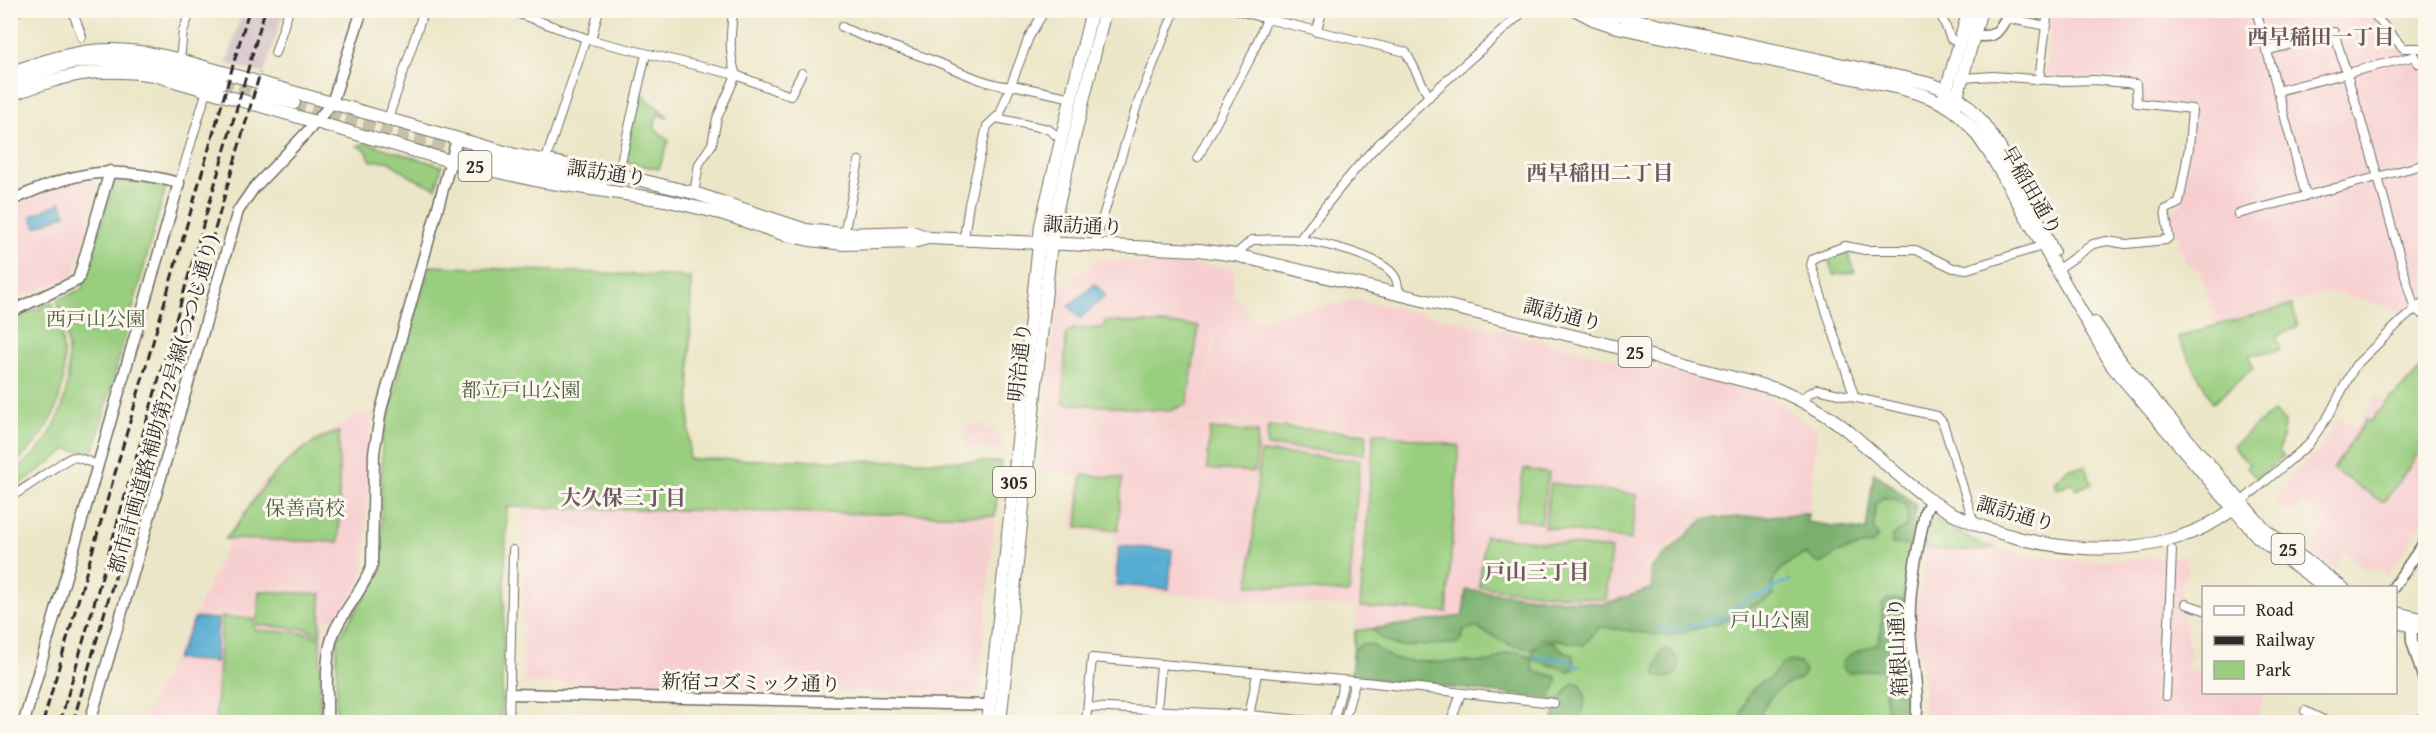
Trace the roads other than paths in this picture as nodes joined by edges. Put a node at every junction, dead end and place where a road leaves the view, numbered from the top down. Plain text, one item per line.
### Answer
1 (20, 10) edge
2 (72, 10) edge
3 (190, 10) edge
4 (289, 10) edge
5 (362, 10) edge
6 (424, 10) edge
7 (508, 10) edge
8 (599, 10) edge
9 (733, 10) edge
10 (1045, 10) edge
11 (1092, 10) edge
12 (1105, 10) edge
13 (1175, 10) edge
14 (1236, 10) edge
15 (1323, 10) edge
16 (1525, 10) edge
17 (1576, 10) edge
18 (1939, 10) edge
19 (1969, 10) edge
20 (1981, 10) edge
21 (2048, 10) edge
22 (2256, 10) edge
23 (2370, 10) edge
24 (1602, 11) edge
25 (10, 14) edge
26 (2009, 14) edge
27 (1266, 19) junction
28 (2047, 26) junction
29 (842, 27) dead end
30 (1316, 32) junction
31 (1974, 35) junction
32 (82, 37) dead end
33 (589, 39) junction
34 (1961, 42) junction
35 (2426, 48) edge
36 (2266, 51) junction
37 (275, 52) dead end
38 (646, 54) junction
39 (180, 60) junction
40 (2426, 61) edge
41 (10, 73) edge
42 (802, 73) dead end
43 (2346, 74) junction
44 (736, 75) junction
45 (1963, 78) junction
46 (2039, 80) junction
47 (221, 83) tunnel mouth
48 (10, 84) edge
49 (1011, 87) junction
50 (207, 90) junction
51 (2277, 91) junction
52 (259, 94) tunnel mouth
53 (10, 95) edge
54 (1429, 97) junction
55 (1072, 98) junction
56 (1950, 99) junction
57 (332, 103) junction
58 (294, 104) tunnel mouth
59 (996, 118) junction
60 (388, 119) junction
61 (317, 121) junction
62 (457, 139) junction
63 (1061, 140) junction
64 (474, 155) tunnel mouth
65 (1198, 157) dead end
66 (450, 161) junction
67 (859, 161) dead end
68 (545, 162) junction
69 (2426, 164) edge
70 (110, 171) junction
71 (620, 175) junction
72 (2378, 177) junction
73 (583, 179) junction
74 (642, 180) junction
75 (179, 183) junction
76 (695, 193) junction
77 (637, 195) junction
78 (2306, 196) junction
79 (10, 201) edge
80 (692, 207) junction
81 (2238, 214) dead end
82 (844, 234) junction
83 (929, 238) junction
84 (964, 238) junction
85 (1299, 240) junction
86 (1045, 242) junction
87 (1095, 246) junction
88 (2042, 246) junction
89 (1235, 255) junction
90 (2061, 267) junction
91 (1400, 295) junction
92 (2426, 300) edge
93 (2415, 309) junction
94 (10, 312) edge
95 (2426, 317) edge
96 (1855, 398) junction
97 (1800, 399) junction
98 (97, 465) junction
99 (10, 497) edge
100 (1931, 500) junction
101 (2237, 505) junction
102 (1974, 524) junction
103 (2426, 540) edge
104 (513, 550) dead end
105 (2172, 550) dead end
106 (2324, 586) edge
107 (2340, 586) edge
108 (2394, 586) edge
109 (2186, 604) dead end
110 (2202, 609) edge
111 (2397, 613) edge
112 (2426, 621) edge
113 (2397, 622) edge
114 (2411, 622) junction
115 (2426, 629) edge
116 (1161, 664) junction
117 (1257, 674) junction
118 (1344, 681) junction
119 (1355, 682) junction
120 (2426, 687) edge
121 (1461, 693) junction
122 (511, 694) junction
123 (2166, 696) dead end
124 (1554, 704) dead end
125 (990, 705) junction
126 (1088, 706) junction
127 (1157, 710) junction
128 (2305, 711) dead end
129 (2426, 716) edge
130 (1249, 719) edge
131 (24, 723) edge
132 (90, 723) edge
133 (327, 723) edge
134 (509, 723) edge
135 (988, 723) edge
136 (1000, 723) edge
137 (1086, 723) edge
138 (1156, 723) edge
139 (1320, 723) edge
140 (1333, 723) edge
141 (1344, 723) edge
142 (1451, 723) edge
143 (1916, 723) edge
144 (2328, 723) edge
145 (2410, 723) edge

1 - 25 street
2 - 32 street
3 - 39 street
4 - 37 street
5 - 57 street
6 - 60 street
7 - 33 street
8 - 33 street
9 - 44 street
10 - 49 street
11 - 55 main road, 明治通り / 305
12 - 86 main road, 明治通り / 305
13 - 87 street
14 - 27 street
15 - 30 street
16 - 54 street
17 - 56 main road, 早稲田通り / 25
18 - 34 street
19 - 34 main road
20 - 31 main road
21 - 28 street
22 - 36 street
23 - 35 street
24 - 56 main road, 早稲田通り / 25
26 - 28 street
26 - 31 street
27 - 30 street
27 - 65 street
28 - 46 street
29 - 49 street
30 - 54 street
31 - 45 main road
33 - 38 street
33 - 68 street
34 - 56 main road
36 - 43 street
36 - 51 street
38 - 44 street
38 - 71 street
39 - 41 main road, 25
39 - 57 main road, 25
40 - 43 street
42 - 44 street
43 - 51 street
43 - 72 street
44 - 76 street
45 - 46 street
45 - 56 main road
46 - 90 street
47 - 48 main road
49 - 55 street
49 - 59 street
50 - 53 main road, 25
50 - 61 main road, 25
50 - 75 street
51 - 78 street
52 - 58 main road
54 - 85 street
55 - 63 main road, 明治通り / 305
56 - 88 main road, 早稲田通り / 25
56 - 90 main road, 早稲田通り / 25
57 - 60 main road, 諏訪通り / 25
57 - 61 street, 都市計画道路補助第72号線(つつじ通り)
59 - 63 street
59 - 84 street
60 - 62 main road, 諏訪通り / 25
61 - 66 main road, 諏訪通り / 25
61 - 132 street, 都市計画道路補助第72号線(つつじ通り)
62 - 66 street
62 - 68 main road, 諏訪通り / 25
63 - 86 main road, 明治通り / 305
64 - 73 main road, 25
66 - 77 main road, 諏訪通り / 25
66 - 133 street
67 - 82 street
68 - 71 main road, 諏訪通り / 25
69 - 72 street
70 - 75 street
70 - 79 street
70 - 94 street
71 - 74 main road, 諏訪通り / 25
72 - 78 street
72 - 93 street
73 - 74 main road, 25
73 - 77 main road, 25
74 - 76 main road, 諏訪通り / 25
75 - 98 street
76 - 80 main road
76 - 82 main road, 諏訪通り / 25
77 - 80 main road, 諏訪通り / 25
78 - 81 street
80 - 83 main road, 諏訪通り / 25
82 - 83 main road, 諏訪通り / 25
83 - 84 main road, 諏訪通り / 25
84 - 86 main road, 諏訪通り / 25
85 - 89 street
85 - 91 street
86 - 87 main road, 諏訪通り / 25
86 - 125 main road, 明治通り / 305
86 - 136 main road, 明治通り / 305
87 - 89 main road, 諏訪通り / 25
88 - 96 street
88 - 101 main road, 早稲田通り / 25
89 - 91 main road, 諏訪通り / 25
90 - 101 main road, 早稲田通り / 25
91 - 97 main road, 諏訪通り / 25
92 - 93 street
93 - 95 street
93 - 101 street
96 - 97 street
96 - 102 street
97 - 100 main road, 諏訪通り / 25
98 - 99 street
98 - 131 street
100 - 102 main road, 諏訪通り / 25
100 - 143 street, 箱根山通り
101 - 102 main road, 諏訪通り / 25
101 - 106 main road, 早稲田通り / 25
101 - 107 main road, 早稲田通り / 25
103 - 108 street
104 - 122 street
105 - 123 street
109 - 110 street
111 - 114 main road
112 - 114 main road
113 - 114 main road
114 - 115 main road
114 - 120 street
116 - 117 street
116 - 126 street
116 - 127 street
117 - 118 street
117 - 130 street
118 - 119 street
118 - 140 street
119 - 121 street
119 - 141 street
121 - 124 street
121 - 142 street
122 - 125 street, 新宿コズミック通り
122 - 134 street
125 - 135 main road, 明治通り / 305
126 - 127 street
126 - 137 street
127 - 130 street
127 - 138 street
128 - 144 street
129 - 145 street
130 - 139 street

